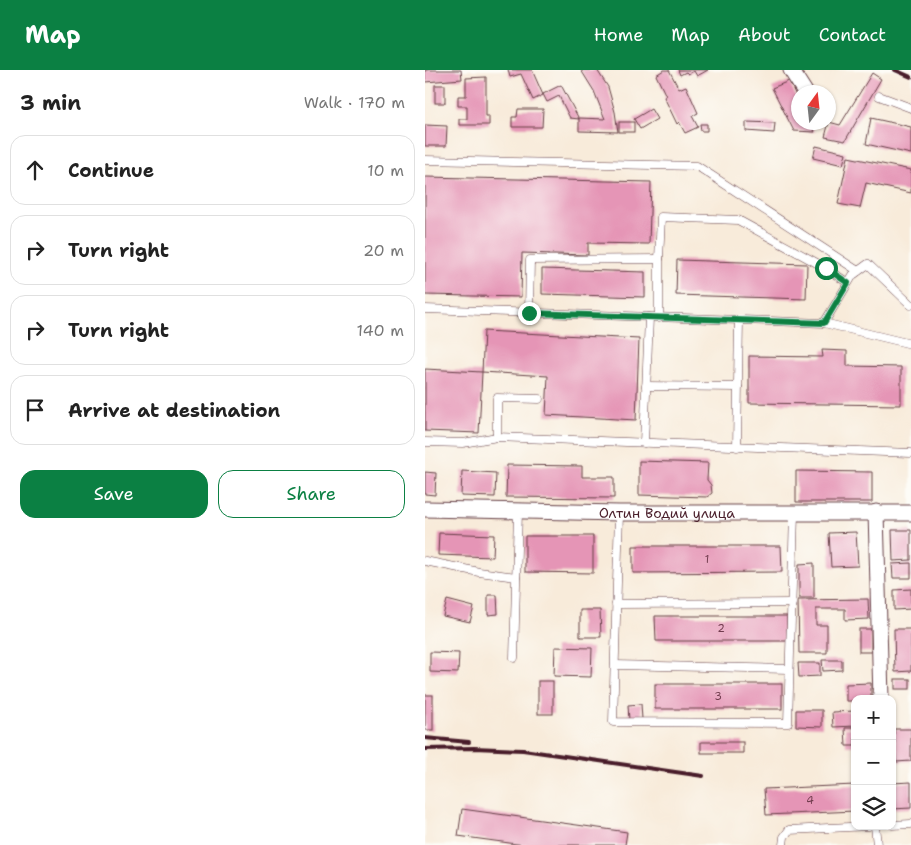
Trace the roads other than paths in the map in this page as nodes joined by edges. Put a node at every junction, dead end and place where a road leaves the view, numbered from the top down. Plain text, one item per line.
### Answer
1 (791, 70) edge
2 (801, 85) edge
3 (879, 96) dead end
4 (911, 108) edge
5 (425, 160) edge
6 (659, 259) junction
7 (858, 271) junction
8 (848, 283) junction
9 (911, 304) edge
10 (425, 310) edge
11 (529, 313) junction
12 (649, 317) junction
13 (659, 318) junction
14 (739, 320) junction
15 (824, 323) junction
16 (911, 344) edge
17 (646, 386) junction
18 (738, 386) junction
19 (539, 399) dead end
20 (497, 438) junction
21 (425, 442) edge
22 (644, 443) junction
23 (737, 447) junction
24 (911, 453) edge
25 (425, 509) edge
26 (518, 511) junction
27 (876, 512) junction
28 (619, 513) junction
29 (794, 513) junction
30 (911, 513) edge
31 (425, 561) edge
32 (517, 577) junction
33 (617, 604) junction
34 (791, 604) junction
35 (515, 658) dead end
36 (615, 665) junction
37 (789, 669) junction
38 (881, 695) edge
39 (911, 824) edge
40 (896, 825) edge
41 (851, 827) edge
42 (875, 830) edge
43 (783, 845) edge
44 (877, 845) edge

1 - 2 street
3 - 4 lane
5 - 7 lane
6 - 8 lane
6 - 11 lane
6 - 13 lane
7 - 8 lane
7 - 9 lane
8 - 15 lane
10 - 11 lane
11 - 12 lane
12 - 13 lane
12 - 17 lane
13 - 14 lane
14 - 15 lane
14 - 18 lane
15 - 16 lane
17 - 18 lane
17 - 22 lane
18 - 23 lane
19 - 20 lane
20 - 21 lane
20 - 22 lane
22 - 23 lane
23 - 24 lane
25 - 26 street, Олтин Водий улица
26 - 28 street, Олтин Водий улица
26 - 32 lane
27 - 29 street, Олтин Водий улица
27 - 30 street, Олтин Водий улица
27 - 38 street
28 - 29 street, Олтин Водий улица
28 - 33 lane
29 - 34 lane
31 - 32 lane
32 - 35 lane
33 - 34 lane
33 - 36 lane
34 - 37 lane
36 - 37 lane
36 - 37 lane
39 - 40 lane
41 - 43 lane
42 - 44 lane

